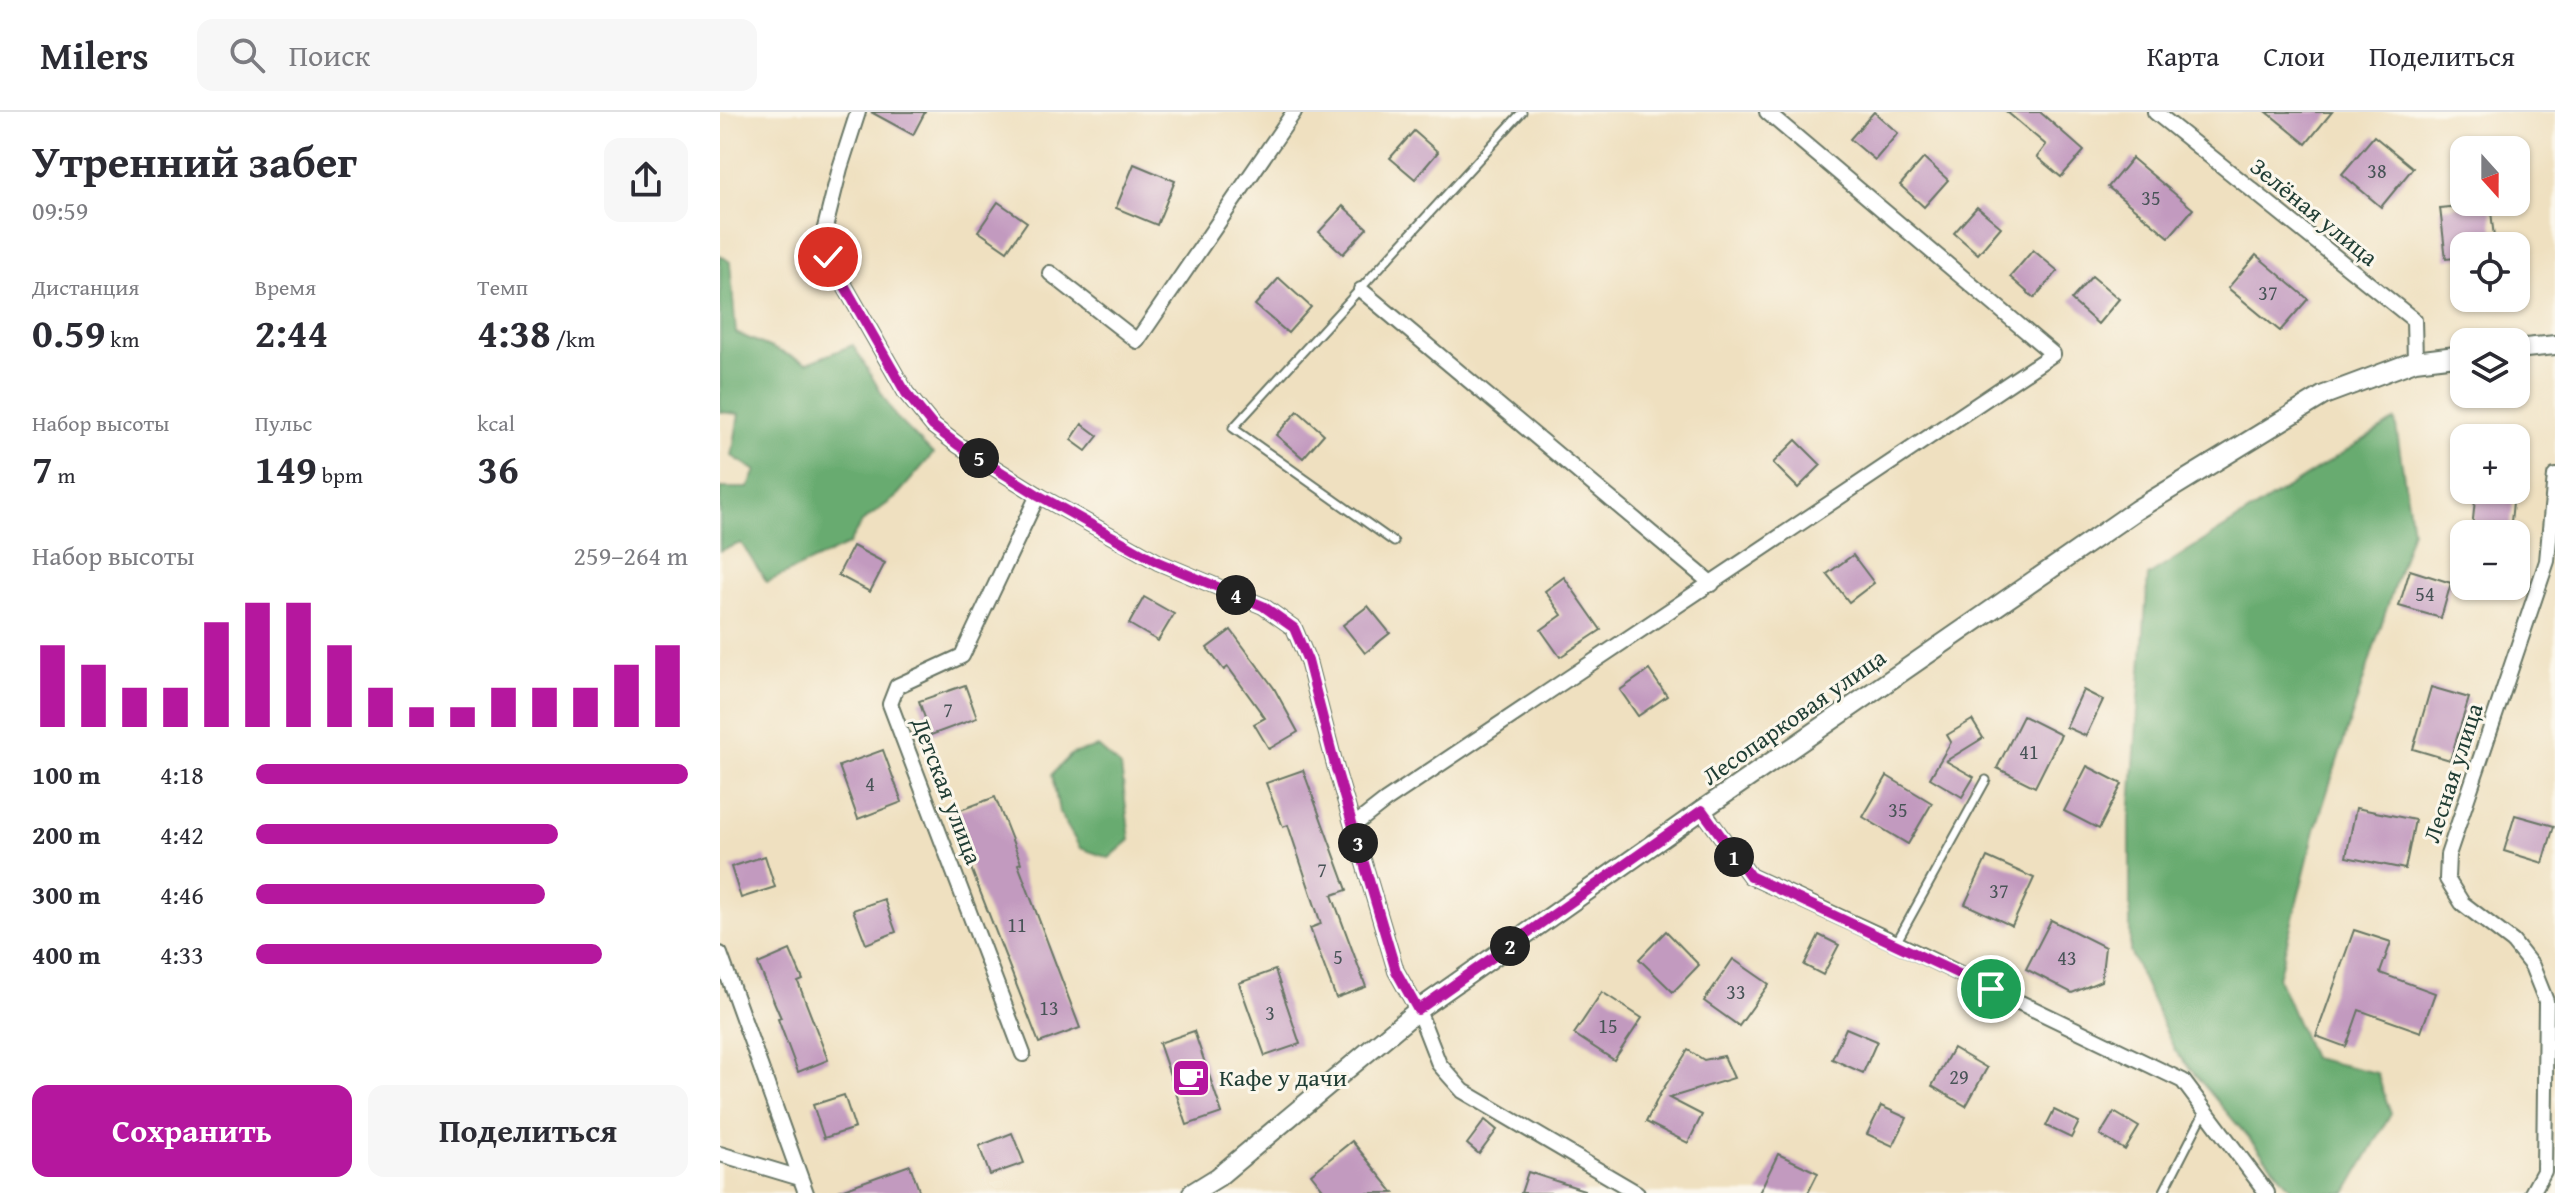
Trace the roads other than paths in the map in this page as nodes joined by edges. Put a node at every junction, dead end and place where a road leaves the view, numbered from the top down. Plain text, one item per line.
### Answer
1 (858, 112) edge
2 (1294, 112) edge
3 (1522, 112) edge
4 (1767, 112) edge
5 (2155, 112) edge
6 (1050, 273) dead end
7 (1361, 290) junction
8 (2555, 345) edge
9 (2530, 348) edge
10 (2450, 357) edge
11 (2415, 361) junction
12 (2555, 476) edge
13 (1038, 495) junction
14 (1394, 542) dead end
15 (1712, 584) junction
16 (1986, 780) dead end
17 (1702, 810) junction
18 (1353, 826) junction
19 (1896, 943) junction
20 (720, 954) edge
21 (1418, 1010) junction
22 (1023, 1054) dead end
23 (2205, 1111) junction
24 (720, 1154) edge
25 (800, 1178) junction
26 (806, 1193) edge
27 (1192, 1193) edge
28 (1637, 1193) edge
29 (2163, 1193) edge
30 (2267, 1193) edge
31 (2532, 1193) edge

1 - 13 street
2 - 6 street
3 - 7 lane
4 - 15 street
5 - 11 street, Зелёная улица
7 - 14 lane
7 - 15 street
8 - 9 street
10 - 11 street, Лесопарковая улица
11 - 17 street, Лесопарковая улица
12 - 31 street, Лесная улица
13 - 18 street
13 - 22 street, Детская улица
15 - 18 street
16 - 19 lane
17 - 19 street
17 - 21 street, Лесопарковая улица
18 - 21 street
19 - 23 street
20 - 25 street
21 - 27 street, Лесопарковая улица
21 - 28 street
23 - 29 lane
23 - 30 street
24 - 25 street
25 - 26 street

